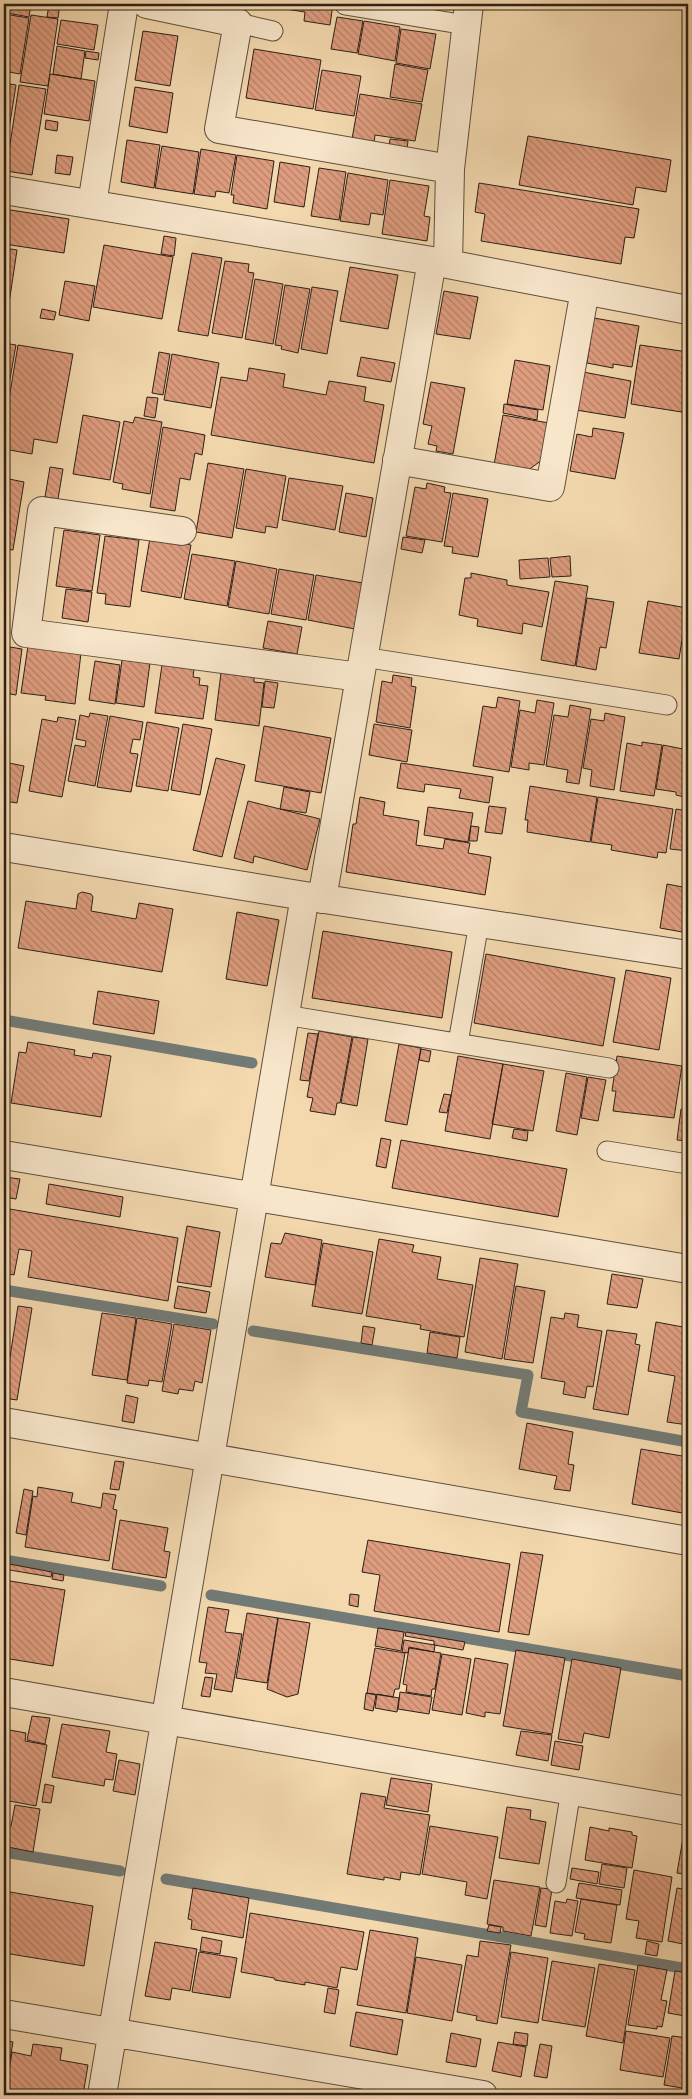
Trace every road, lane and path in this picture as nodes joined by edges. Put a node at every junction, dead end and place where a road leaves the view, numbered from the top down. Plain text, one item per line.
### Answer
1 (124, 4) edge
2 (147, 4) edge
3 (345, 5) edge
4 (467, 14) edge
5 (238, 23) junction
6 (272, 31) dead end
7 (450, 169) junction
8 (4, 190) edge
9 (92, 204) junction
10 (440, 262) junction
11 (584, 290) junction
12 (688, 310) edge
13 (398, 460) junction
14 (182, 531) dead end
15 (362, 667) junction
16 (667, 705) dead end
17 (4, 847) edge
18 (313, 898) junction
19 (479, 922) junction
20 (688, 955) edge
21 (285, 1015) junction
22 (458, 1043) junction
23 (609, 1068) dead end
24 (607, 1152) dead end
25 (4, 1155) edge
26 (688, 1164) edge
27 (254, 1197) junction
28 (688, 1269) edge
29 (4, 1422) edge
30 (210, 1458) junction
31 (688, 1541) edge
32 (4, 1692) edge
33 (165, 1720) junction
34 (571, 1790) junction
35 (688, 1811) edge
36 (556, 1883) dead end
37 (4, 2014) edge
38 (112, 2032) junction
39 (102, 2095) edge
40 (483, 2095) edge

1 - 9 street
2 - 5 street
3 - 4 lane
4 - 7 street
5 - 6 lane
5 - 7 street
7 - 10 street
8 - 9 street
9 - 10 street
10 - 11 street
10 - 13 street
11 - 12 street
11 - 13 street
13 - 15 street
14 - 15 street
15 - 16 lane
15 - 18 street
17 - 18 street
18 - 19 street
18 - 21 street
19 - 20 street
19 - 22 lane
21 - 22 lane
21 - 27 street
22 - 23 lane
24 - 26 lane
25 - 27 street
27 - 28 street
27 - 30 street
29 - 30 street
30 - 31 street
30 - 33 street
32 - 33 street
33 - 34 street
33 - 38 street
34 - 35 street
34 - 36 lane
37 - 38 street
38 - 39 street
38 - 40 street

